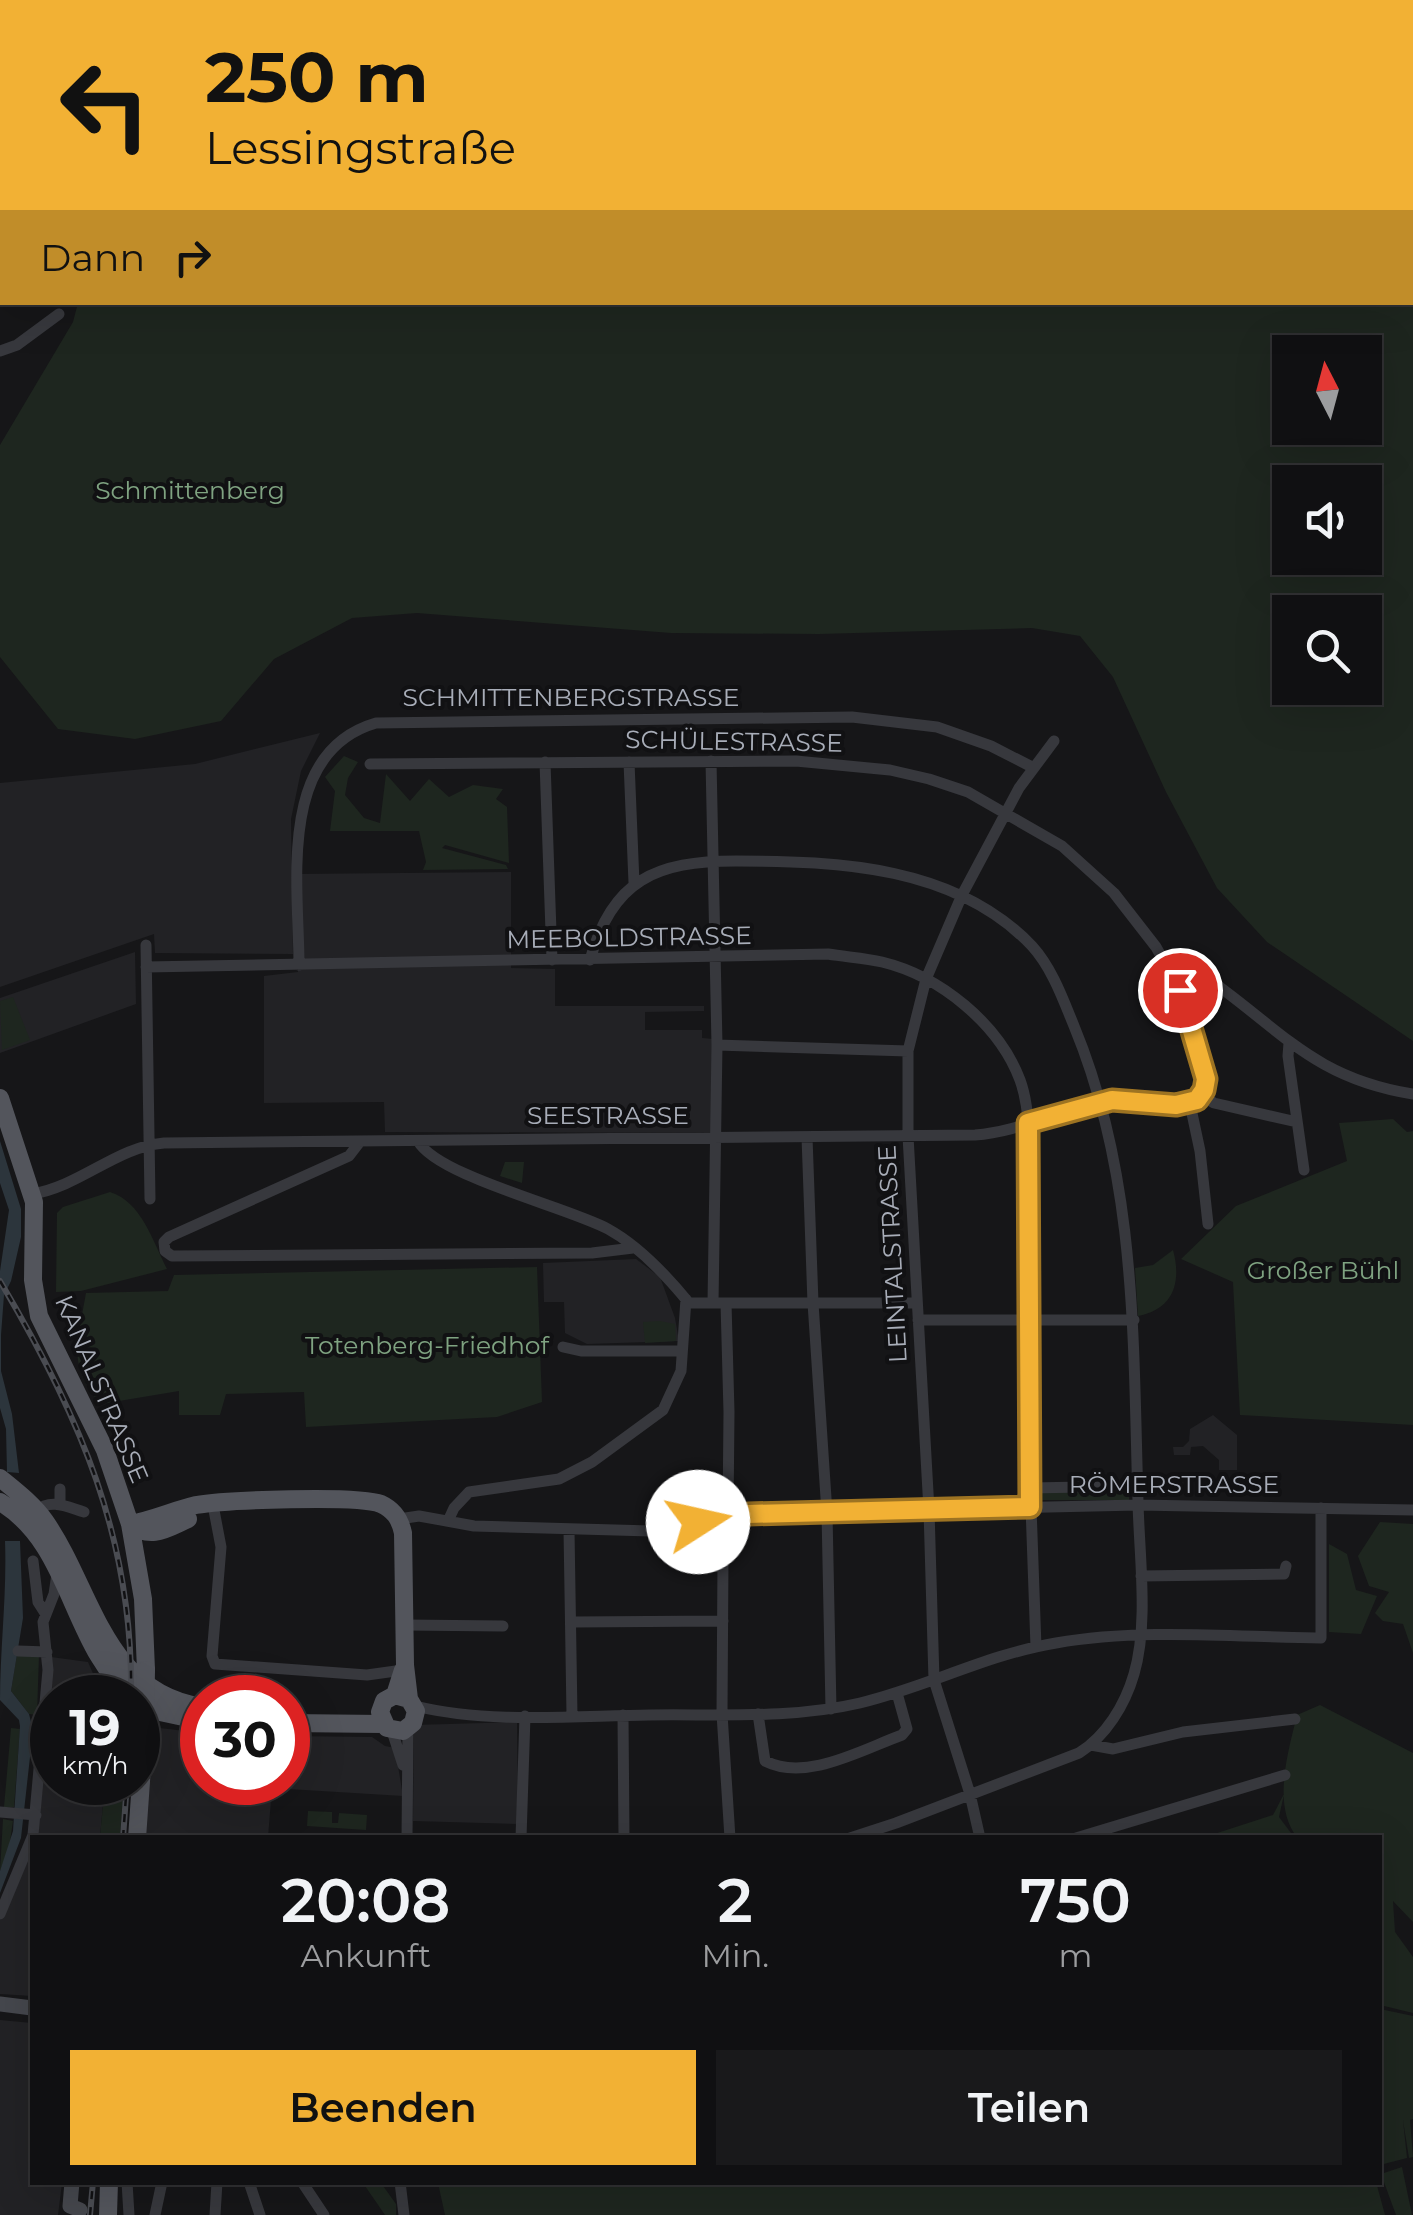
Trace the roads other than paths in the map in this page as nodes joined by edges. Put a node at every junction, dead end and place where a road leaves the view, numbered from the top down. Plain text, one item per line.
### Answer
1 (60, 314) dead end
2 (0, 351) edge
3 (1054, 741) dead end
4 (545, 762) junction
5 (628, 762) junction
6 (711, 762) junction
7 (370, 764) dead end
8 (1034, 768) junction
9 (1006, 812) junction
10 (713, 861) junction
11 (634, 883) junction
12 (962, 895) junction
13 (146, 945) dead end
14 (715, 957) junction
15 (552, 960) junction
16 (590, 960) junction
17 (299, 965) junction
18 (146, 967) junction
19 (926, 979) junction
20 (1182, 980) junction
21 (1289, 1044) junction
22 (717, 1045) junction
23 (908, 1051) junction
24 (1413, 1094) edge
25 (1202, 1096) junction
26 (0, 1098) edge
27 (1100, 1102) junction
28 (1190, 1104) junction
29 (1297, 1122) junction
30 (1028, 1123) junction
31 (908, 1136) junction
32 (716, 1137) junction
33 (807, 1137) junction
34 (418, 1141) junction
35 (359, 1143) junction
36 (148, 1145) junction
37 (1304, 1170) dead end
38 (32, 1194) junction
39 (150, 1199) dead end
40 (1208, 1224) dead end
41 (633, 1248) junction
42 (686, 1299) junction
43 (720, 1303) junction
44 (813, 1303) junction
45 (917, 1303) junction
46 (918, 1320) junction
47 (1029, 1320) junction
48 (1134, 1320) junction
49 (562, 1346) dead end
50 (680, 1351) junction
51 (0, 1478) edge
52 (1138, 1486) junction
53 (1030, 1488) junction
54 (60, 1489) dead end
55 (1, 1504) edge
56 (60, 1504) junction
57 (213, 1505) junction
58 (1138, 1505) junction
59 (1030, 1507) junction
60 (1320, 1508) junction
61 (929, 1510) junction
62 (1413, 1510) edge
63 (36, 1511) junction
64 (84, 1512) dead end
65 (827, 1512) junction
66 (728, 1515) junction
67 (399, 1519) junction
68 (448, 1522) junction
69 (130, 1524) junction
70 (569, 1530) junction
71 (162, 1531) junction
72 (33, 1561) dead end
73 (1286, 1566) dead end
74 (1141, 1576) junction
75 (142, 1586) junction
76 (63, 1605) junction
77 (723, 1621) junction
78 (573, 1622) junction
79 (406, 1625) junction
80 (503, 1626) dead end
81 (1140, 1636) junction
82 (1036, 1646) junction
83 (18, 1652) dead end
84 (47, 1652) junction
85 (400, 1670) junction
86 (114, 1675) edge
87 (934, 1680) junction
88 (897, 1693) junction
89 (180, 1701) edge
90 (831, 1708) junction
91 (310, 1712) edge
92 (400, 1714) junction
93 (722, 1714) junction
94 (758, 1714) junction
95 (623, 1715) junction
96 (525, 1716) junction
97 (572, 1716) junction
98 (1294, 1720) dead end
99 (310, 1721) edge
100 (1091, 1745) junction
101 (1285, 1775) dead end
102 (970, 1794) junction
103 (2, 1812) edge
104 (30, 1814) junction
105 (137, 1835) edge
106 (407, 1835) edge
107 (521, 1835) edge
108 (624, 1835) edge
109 (730, 1835) edge
110 (858, 1835) edge
111 (979, 1835) edge
112 (1086, 1835) edge
113 (0, 1914) edge
114 (0, 2004) edge
115 (30, 2008) edge
116 (72, 2185) edge
117 (110, 2185) edge
118 (127, 2185) edge
119 (161, 2185) edge
120 (216, 2185) edge
121 (251, 2185) edge
122 (304, 2185) edge
123 (400, 2185) edge
124 (73, 2210) edge
125 (108, 2215) edge
126 (129, 2215) edge
127 (154, 2215) edge
128 (215, 2215) edge
129 (260, 2215) edge
130 (324, 2215) edge
131 (404, 2215) edge

1 - 2 street
3 - 8 street, LEINTALSTRASSE
4 - 5 street, SCHÜLESTRASSE
4 - 7 street, SCHÜLESTRASSE
4 - 15 street
5 - 6 street, SCHÜLESTRASSE
5 - 11 street
6 - 9 street, SCHÜLESTRASSE
6 - 10 street
8 - 9 street, LEINTALSTRASSE
8 - 17 street, SCHMITTENBERGSTRASSE
9 - 12 street, LEINTALSTRASSE
9 - 20 street, SCHÜLESTRASSE
10 - 11 street
10 - 12 street
10 - 14 street
11 - 16 street
12 - 19 street, LEINTALSTRASSE
12 - 27 street
13 - 18 street
14 - 16 street, MEEBOLDSTRASSE
14 - 19 street, MEEBOLDSTRASSE
14 - 22 street
15 - 16 street, MEEBOLDSTRASSE
15 - 17 street, MEEBOLDSTRASSE
17 - 18 street, MEEBOLDSTRASSE
18 - 36 street
19 - 23 street, LEINTALSTRASSE
19 - 30 street, MEEBOLDSTRASSE
20 - 21 street
20 - 25 street, SCHÜLESTRASSE
21 - 24 street
21 - 29 street
22 - 23 street
22 - 32 street
23 - 31 street, LEINTALSTRASSE
25 - 28 street
25 - 29 street
26 - 38 main road, KANALSTRASSE
27 - 28 street, SEESTRASSE
27 - 30 street, SEESTRASSE
27 - 48 street
28 - 40 street
29 - 37 street
30 - 31 street, SEESTRASSE
30 - 47 street, MEEBOLDSTRASSE
31 - 33 street, SEESTRASSE
31 - 45 street, LEINTALSTRASSE
32 - 33 street, SEESTRASSE
32 - 34 street, SEESTRASSE
32 - 43 street
33 - 44 street
34 - 35 street, SEESTRASSE
34 - 41 street
35 - 36 street, SEESTRASSE
35 - 41 street
36 - 38 street, SEESTRASSE
36 - 39 street
38 - 69 main road, KANALSTRASSE
41 - 42 street
42 - 43 street
42 - 50 street
43 - 44 street
43 - 66 street
44 - 45 street
44 - 65 street
45 - 46 street, LEINTALSTRASSE
46 - 47 street
46 - 61 street, LEINTALSTRASSE
47 - 48 street
47 - 53 street, MEEBOLDSTRASSE
48 - 52 street
49 - 50 street
50 - 68 street
51 - 63 main road
52 - 53 street, RÖMERSTRASSE
52 - 58 street
53 - 59 street, MEEBOLDSTRASSE
54 - 56 street
55 - 76 main road
56 - 63 street
56 - 64 street
57 - 67 main road
57 - 69 main road
57 - 71 main road
57 - 85 street
58 - 59 street, RÖMERSTRASSE
58 - 60 street, RÖMERSTRASSE
58 - 74 street
59 - 61 street, RÖMERSTRASSE
59 - 82 street, MEEBOLDSTRASSE
60 - 62 street, RÖMERSTRASSE
60 - 81 street
61 - 65 street, RÖMERSTRASSE
61 - 87 street, LEINTALSTRASSE
63 - 76 main road
65 - 66 street, RÖMERSTRASSE
65 - 90 street
66 - 70 street, RÖMERSTRASSE
66 - 77 street
67 - 68 street, RÖMERSTRASSE
67 - 79 main road
68 - 70 street, RÖMERSTRASSE
69 - 71 main road
69 - 75 main road, KANALSTRASSE
70 - 78 street
71 - 75 main road
72 - 76 street
73 - 74 street
74 - 81 street
75 - 105 main road, bridge
76 - 84 street
76 - 86 main road
76 - 89 main road
77 - 78 street
77 - 93 street
78 - 97 street
79 - 80 street
79 - 85 main road
81 - 82 street
81 - 100 street
82 - 87 street
83 - 84 street
84 - 104 street
85 - 92 main road
87 - 88 street
87 - 102 street, LEINTALSTRASSE
88 - 90 street
88 - 94 street
90 - 94 street
91 - 92 main road
92 - 96 street
92 - 99 main road
92 - 106 street
93 - 94 street
93 - 95 street
93 - 109 street
95 - 97 street
95 - 108 street
96 - 97 street
96 - 107 street
98 - 100 street
100 - 102 street
101 - 112 street
102 - 110 street
102 - 111 street, LEINTALSTRASSE
103 - 104 street
104 - 113 street
114 - 115 street
116 - 124 street
117 - 125 main road
118 - 126 street
119 - 127 street
120 - 128 street
121 - 129 street
122 - 130 street
123 - 131 street

